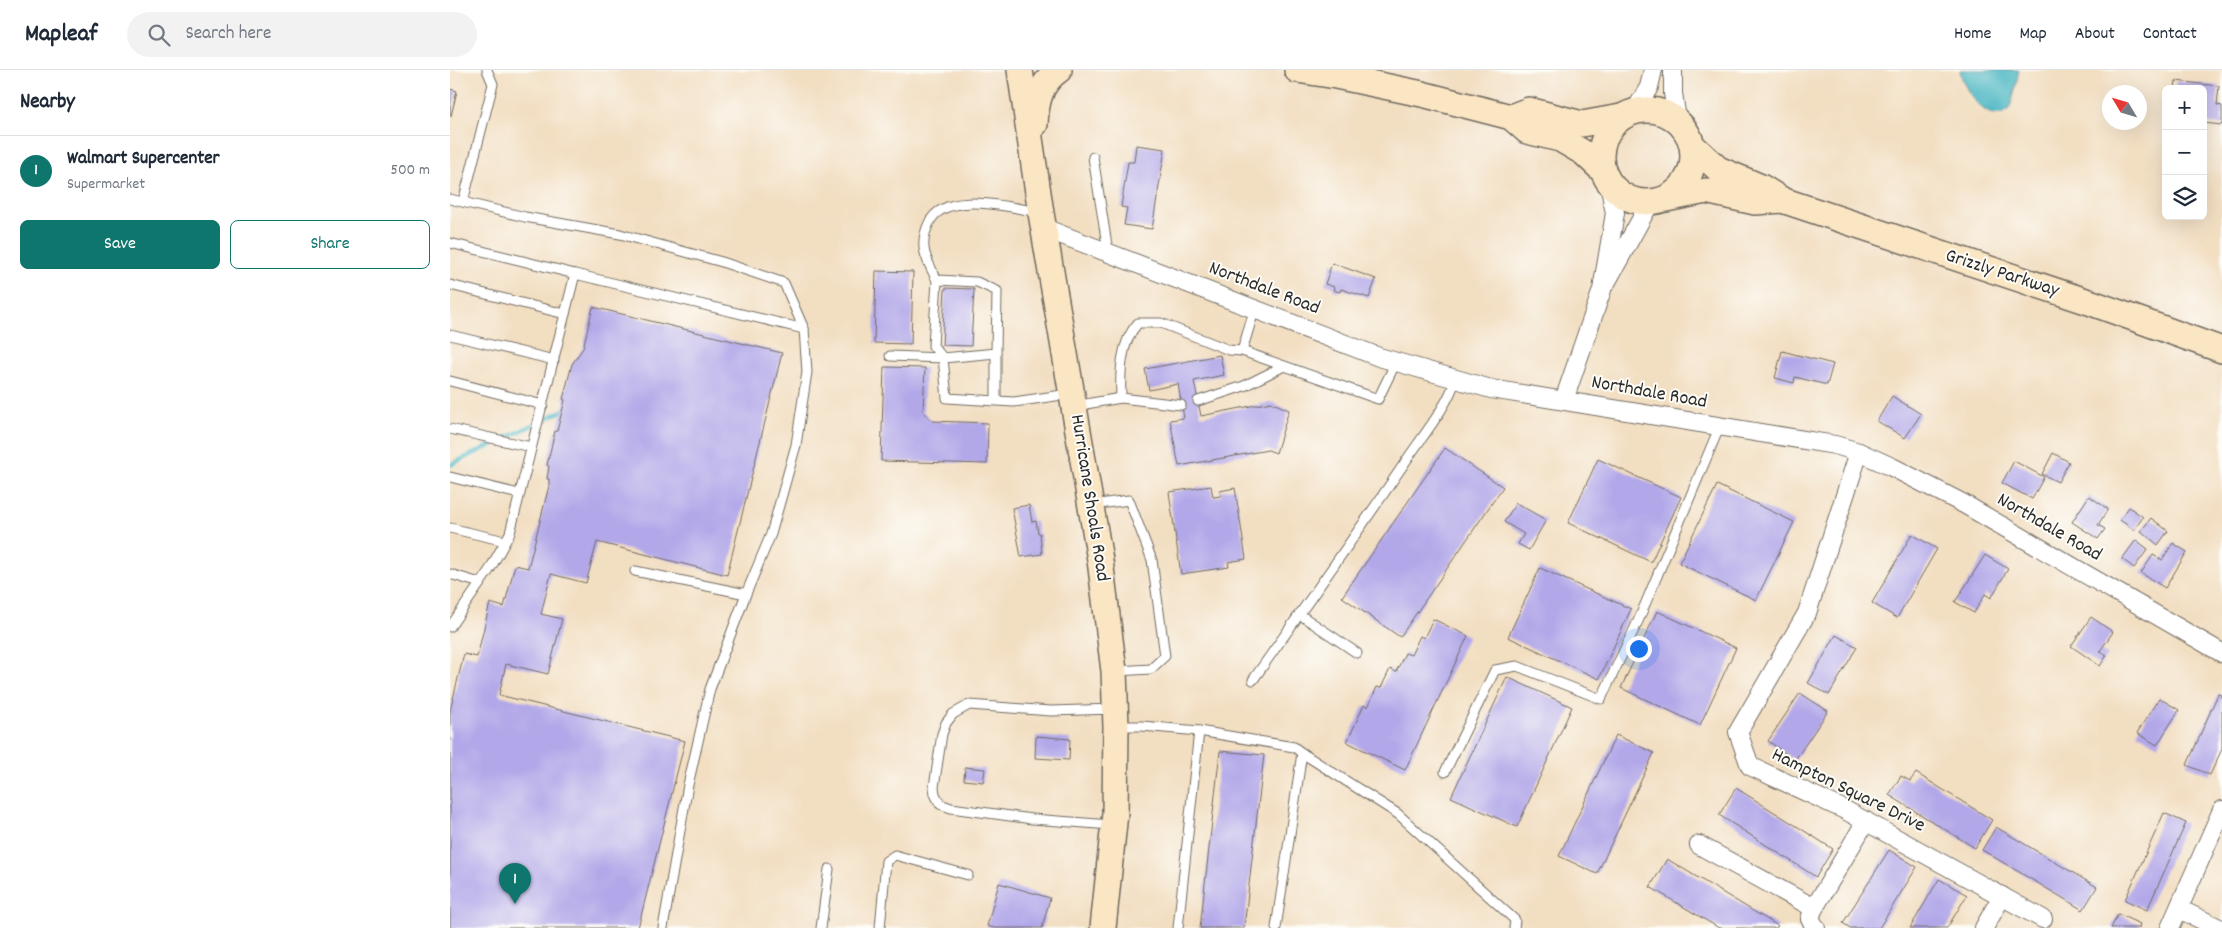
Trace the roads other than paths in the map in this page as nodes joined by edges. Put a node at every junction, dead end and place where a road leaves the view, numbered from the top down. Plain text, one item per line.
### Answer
1 (487, 70) edge
2 (1020, 70) edge
3 (1059, 70) edge
4 (1297, 70) edge
5 (1653, 70) edge
6 (1673, 70) edge
7 (1628, 114) junction
8 (1511, 117) junction
9 (1677, 120) junction
10 (1031, 141) junction
11 (1692, 146) junction
12 (1093, 157) dead end
13 (1606, 177) junction
14 (450, 199) edge
15 (1782, 200) junction
16 (1658, 201) junction
17 (463, 202) junction
18 (1042, 220) junction
19 (450, 243) edge
20 (1108, 251) junction
21 (575, 274) junction
22 (938, 280) junction
23 (450, 285) edge
24 (1602, 290) junction
25 (1255, 308) junction
26 (566, 314) junction
27 (804, 329) junction
28 (450, 336) edge
29 (2222, 350) edge
30 (1242, 351) junction
31 (996, 353) junction
32 (890, 356) dead end
33 (943, 358) junction
34 (554, 360) junction
35 (1396, 362) junction
36 (1284, 366) junction
37 (1455, 380) junction
38 (450, 382) edge
39 (1121, 398) junction
40 (996, 400) junction
41 (1073, 400) junction
42 (1564, 400) junction
43 (1198, 401) dead end
44 (542, 405) junction
45 (1181, 405) dead end
46 (1719, 428) junction
47 (450, 429) edge
48 (531, 447) junction
49 (1859, 452) junction
50 (450, 477) edge
51 (519, 494) junction
52 (1090, 505) junction
53 (450, 528) edge
54 (505, 541) junction
55 (635, 571) dead end
56 (450, 574) edge
57 (480, 583) junction
58 (746, 594) junction
59 (1299, 614) junction
60 (451, 624) edge
61 (2222, 652) edge
62 (1357, 653) dead end
63 (1114, 671) junction
64 (1253, 680) dead end
65 (1116, 718) junction
66 (1199, 731) junction
67 (1302, 754) junction
68 (1445, 772) dead end
69 (2222, 810) edge
70 (1866, 821) junction
71 (1114, 825) junction
72 (2214, 844) edge
73 (1699, 845) dead end
74 (829, 869) dead end
75 (968, 875) dead end
76 (2002, 896) junction
77 (1814, 908) junction
78 (2178, 909) junction
79 (2043, 919) dead end
80 (662, 928) edge
81 (821, 928) edge
82 (880, 928) edge
83 (1103, 928) edge
84 (1178, 928) edge
85 (1276, 928) edge
86 (1514, 928) edge
87 (1816, 928) edge
88 (1984, 928) edge
89 (2170, 928) edge
90 (2219, 928) edge

1 - 17 lane
2 - 10 street, Hurricane Shoals Road
3 - 10 street
4 - 8 street
5 - 7 street
6 - 9 street
7 - 8 street
7 - 9 street
7 - 13 street
8 - 13 street
9 - 11 street
10 - 18 street, Hurricane Shoals Road
11 - 15 street, Grizzly Parkway
11 - 16 street
12 - 20 lane
13 - 16 street
13 - 24 street
14 - 17 lane
15 - 16 street, Grizzly Parkway
15 - 29 street, Grizzly Parkway
16 - 24 street
17 - 27 lane
18 - 20 street, Northdale Road
18 - 22 lane
18 - 41 street, Hurricane Shoals Road
19 - 21 lane
20 - 25 street, Northdale Road
21 - 26 lane
21 - 27 lane
22 - 31 lane
22 - 33 lane
23 - 26 lane
24 - 42 street
25 - 30 lane
25 - 35 street, Northdale Road
26 - 34 lane
27 - 58 lane
28 - 34 lane
30 - 36 lane
30 - 39 lane
31 - 33 lane
31 - 40 lane
32 - 33 lane
33 - 40 lane
34 - 44 lane
35 - 36 lane
35 - 37 street, Northdale Road
36 - 43 lane
37 - 42 street, Northdale Road
37 - 59 lane
38 - 44 lane
39 - 41 lane
39 - 45 lane
40 - 41 lane
41 - 52 street, Hurricane Shoals Road
42 - 46 street, Northdale Road
44 - 48 lane
46 - 49 street, Northdale Road
46 - 68 lane
47 - 48 lane
48 - 51 lane
49 - 61 street, Northdale Road
49 - 70 street, Hampton Square Drive
50 - 51 lane
51 - 54 lane
52 - 63 street, Hurricane Shoals Road
52 - 63 lane
53 - 54 lane
54 - 57 lane
55 - 58 lane
56 - 57 lane
57 - 60 lane
58 - 80 lane
59 - 62 lane
59 - 64 lane
63 - 65 street, Hurricane Shoals Road
65 - 66 lane
65 - 71 street, Hurricane Shoals Road
65 - 71 lane
66 - 67 lane
66 - 84 lane
67 - 85 lane
67 - 86 lane
69 - 72 street
70 - 76 street, Hampton Square Drive
70 - 77 street
71 - 83 street, Hurricane Shoals Road
72 - 78 street
73 - 77 street
74 - 81 lane
75 - 82 lane
76 - 79 street, Hampton Square Drive
76 - 88 street
77 - 87 street
78 - 89 street
78 - 90 street

